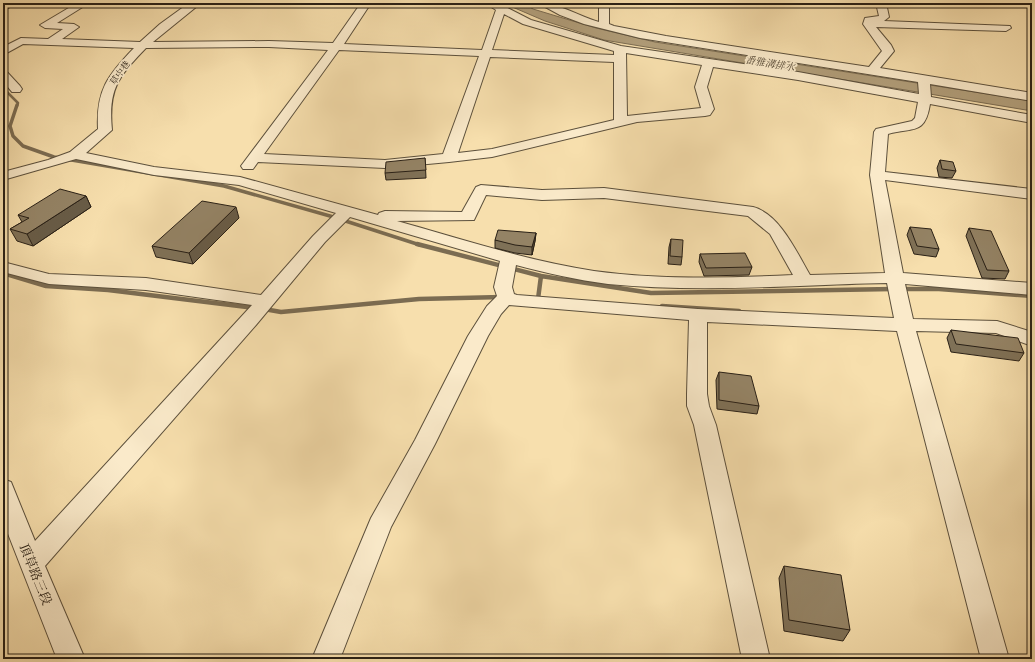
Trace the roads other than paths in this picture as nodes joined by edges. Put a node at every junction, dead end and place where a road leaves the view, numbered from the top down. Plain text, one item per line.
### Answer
1 (12, 3) edge
2 (84, 3) edge
3 (196, 3) edge
4 (366, 3) edge
5 (490, 3) edge
6 (543, 3) edge
7 (604, 3) edge
8 (881, 3) edge
9 (3, 8) edge
10 (501, 10) junction
11 (868, 24) junction
12 (604, 25) junction
13 (1006, 28) dead end
14 (50, 42) junction
15 (141, 45) junction
16 (337, 46) junction
17 (3, 52) edge
18 (485, 53) junction
19 (620, 54) junction
20 (708, 63) junction
21 (872, 71) junction
22 (3, 74) edge
23 (924, 79) junction
24 (16, 89) dead end
25 (1032, 97) edge
26 (925, 99) junction
27 (1032, 118) edge
28 (621, 123) junction
29 (72, 156) junction
30 (254, 158) junction
31 (449, 158) junction
32 (877, 175) junction
33 (3, 176) edge
34 (240, 181) junction
35 (1032, 194) edge
36 (347, 217) junction
37 (509, 258) junction
38 (3, 267) edge
39 (894, 278) junction
40 (805, 280) junction
41 (1032, 289) edge
42 (506, 297) junction
43 (264, 301) junction
44 (698, 315) junction
45 (905, 326) junction
46 (1032, 339) edge
47 (3, 489) edge
48 (31, 562) junction
49 (71, 659) edge
50 (326, 659) edge
51 (756, 659) edge
52 (995, 659) edge

1 - 9 street
2 - 14 street
3 - 15 street, 草中巷
4 - 16 street
5 - 10 street
6 - 12 street
7 - 12 street
8 - 11 street
10 - 18 street
10 - 19 street
11 - 13 street
11 - 21 street
12 - 21 street
14 - 15 street
14 - 17 street
15 - 16 street
15 - 29 street, 草中巷
16 - 18 street
16 - 30 street
18 - 19 street
18 - 31 street
19 - 20 street
19 - 28 street
20 - 26 street
20 - 28 street
21 - 23 street
22 - 24 street
23 - 25 street
23 - 26 street
26 - 27 street
26 - 32 street
28 - 31 street
29 - 33 street, 草中巷
29 - 34 street
30 - 31 street
30 - 34 street
32 - 35 street
32 - 39 street
34 - 36 street
36 - 37 street
36 - 40 street
36 - 43 street
37 - 40 street
37 - 42 street
38 - 43 street
39 - 40 street
39 - 41 street
39 - 45 street
42 - 44 street
42 - 50 street
43 - 48 street
44 - 45 street
44 - 51 street
45 - 46 street
45 - 52 street
47 - 48 street, 頂草路三段
48 - 49 street, 頂草路三段

